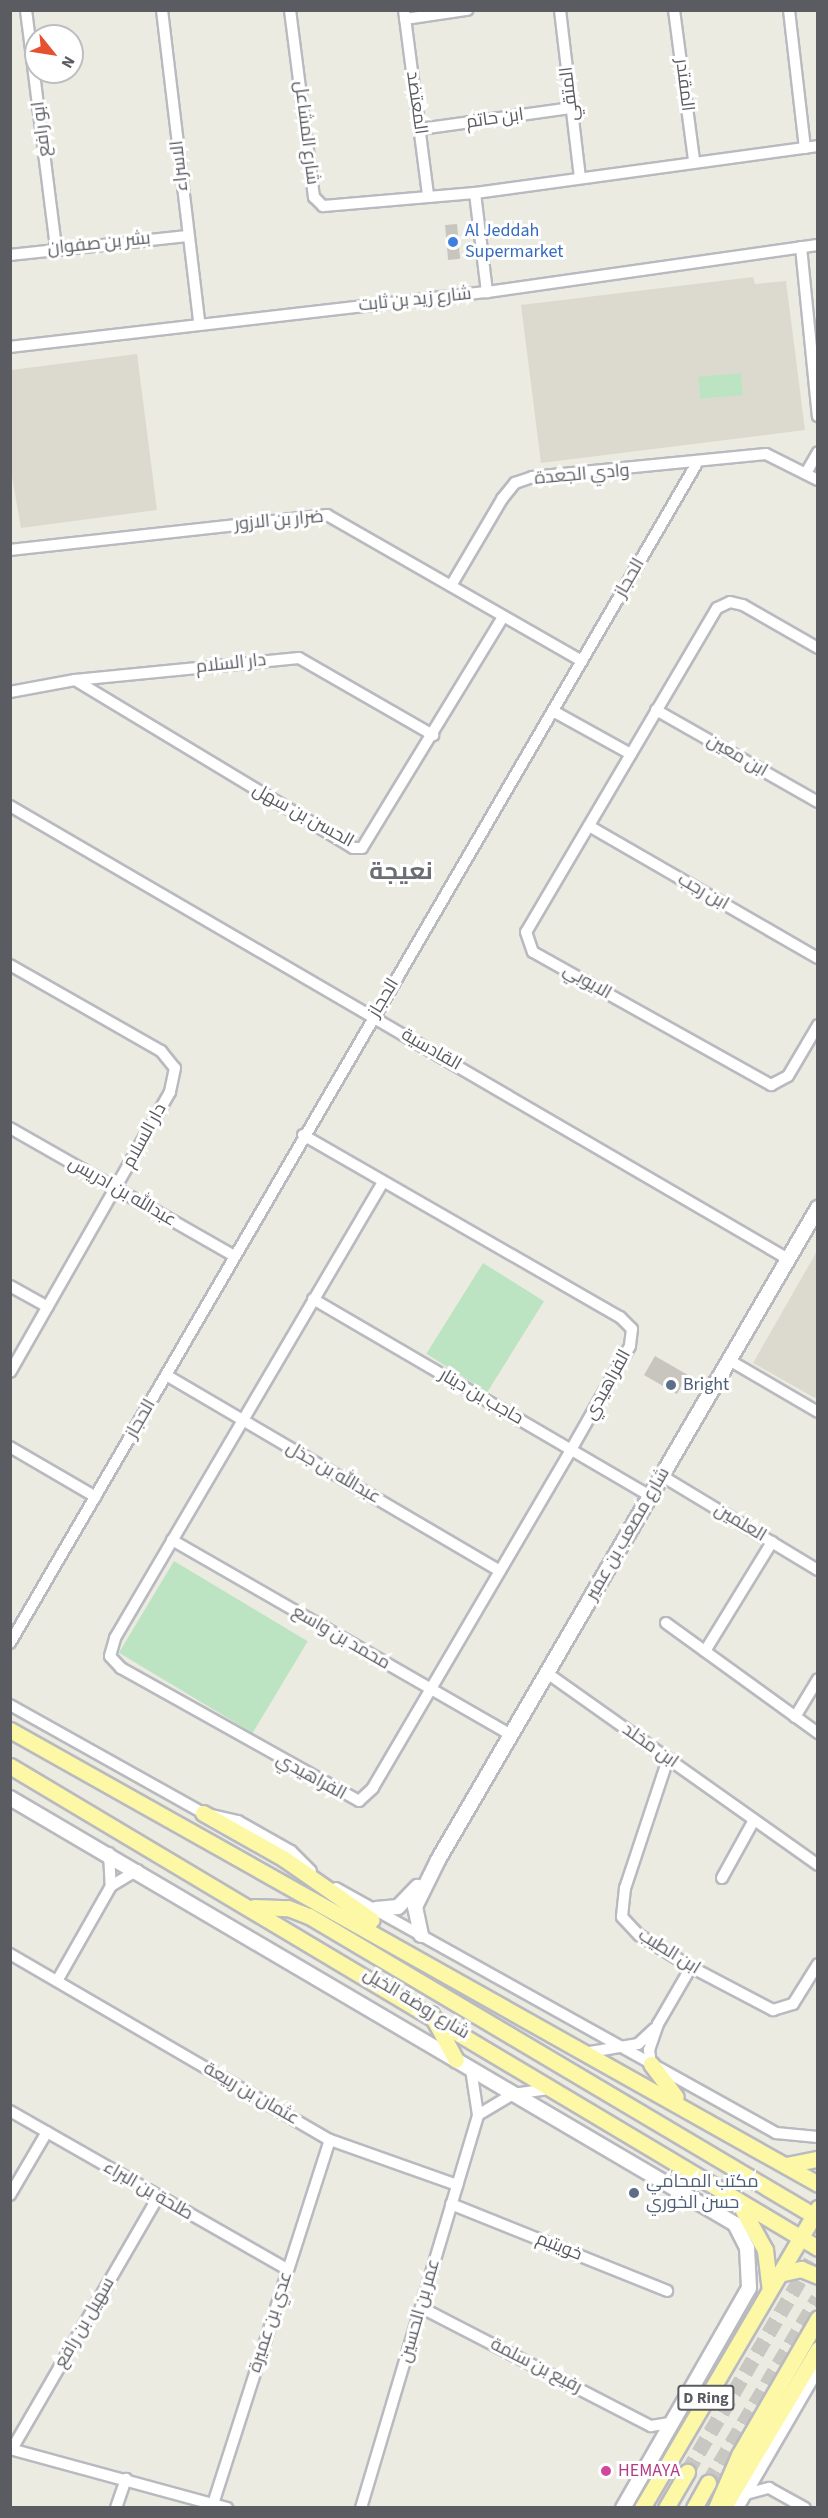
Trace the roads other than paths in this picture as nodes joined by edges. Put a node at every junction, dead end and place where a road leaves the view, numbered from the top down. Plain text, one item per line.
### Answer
1 (26, 10) edge
2 (162, 10) edge
3 (290, 10) edge
4 (467, 10) edge
5 (560, 10) edge
6 (674, 10) edge
7 (789, 10) edge
8 (404, 15) edge
9 (571, 108) junction
10 (420, 129) junction
11 (818, 146) edge
12 (805, 148) junction
13 (694, 160) junction
14 (580, 177) junction
15 (476, 193) junction
16 (428, 196) junction
17 (188, 236) junction
18 (818, 244) edge
19 (801, 247) junction
20 (56, 248) junction
21 (10, 255) edge
22 (487, 292) junction
23 (199, 322) junction
24 (813, 346) edge
25 (10, 347) edge
26 (818, 416) edge
27 (818, 452) edge
28 (696, 465) junction
29 (806, 473) junction
30 (818, 480) edge
31 (10, 550) edge
32 (452, 584) junction
33 (503, 617) junction
34 (818, 648) edge
35 (582, 661) junction
36 (75, 680) junction
37 (10, 692) edge
38 (657, 710) junction
39 (554, 711) junction
40 (433, 735) junction
41 (631, 754) junction
42 (818, 802) edge
43 (10, 806) edge
44 (589, 826) junction
45 (818, 958) edge
46 (10, 965) edge
47 (373, 1016) junction
48 (818, 1025) edge
49 (10, 1128) edge
50 (303, 1135) junction
51 (383, 1182) junction
52 (115, 1189) junction
53 (818, 1208) edge
54 (234, 1256) junction
55 (788, 1259) junction
56 (10, 1286) edge
57 (313, 1299) junction
58 (48, 1307) junction
59 (729, 1360) junction
60 (10, 1372) edge
61 (166, 1375) junction
62 (818, 1412) edge
63 (242, 1420) junction
64 (10, 1447) edge
65 (572, 1450) junction
66 (662, 1476) junction
67 (650, 1496) junction
68 (96, 1497) junction
69 (172, 1540) junction
70 (772, 1542) junction
71 (818, 1570) edge
72 (500, 1571) junction
73 (666, 1623) dead end
74 (10, 1643) edge
75 (705, 1652) junction
76 (547, 1673) junction
77 (818, 1679) edge
78 (431, 1690) junction
79 (10, 1704) edge
80 (795, 1717) junction
81 (10, 1730) edge
82 (818, 1733) edge
83 (511, 1735) junction
84 (668, 1759) junction
85 (10, 1766) edge
86 (10, 1798) edge
87 (203, 1813) junction
88 (754, 1820) junction
89 (109, 1853) junction
90 (438, 1860) junction
91 (818, 1865) edge
92 (138, 1870) junction
93 (722, 1878) dead end
94 (111, 1886) junction
95 (254, 1907) junction
96 (376, 1910) junction
97 (421, 1935) junction
98 (10, 1954) edge
99 (417, 1956) junction
100 (818, 1964) edge
101 (691, 1967) junction
102 (57, 1981) junction
103 (431, 2014) junction
104 (658, 2024) junction
105 (621, 2047) junction
106 (590, 2052) junction
107 (456, 2060) junction
108 (651, 2064) junction
109 (471, 2069) junction
110 (557, 2089) junction
111 (513, 2094) junction
112 (680, 2102) junction
113 (10, 2111) edge
114 (478, 2115) junction
115 (47, 2132) junction
116 (817, 2137) edge
117 (330, 2140) junction
118 (818, 2159) edge
119 (786, 2165) junction
120 (818, 2184) edge
121 (457, 2185) junction
122 (10, 2195) edge
123 (733, 2196) junction
124 (158, 2197) junction
125 (451, 2204) junction
126 (816, 2214) edge
127 (801, 2237) junction
128 (818, 2237) edge
129 (818, 2248) edge
130 (287, 2269) junction
131 (779, 2274) junction
132 (818, 2276) edge
133 (770, 2289) junction
134 (667, 2291) dead end
135 (422, 2308) junction
136 (818, 2318) edge
137 (818, 2349) edge
138 (818, 2370) edge
139 (696, 2415) junction
140 (670, 2423) junction
141 (651, 2426) junction
142 (658, 2445) junction
143 (11, 2449) edge
144 (761, 2468) junction
145 (687, 2472) tunnel mouth
146 (126, 2479) junction
147 (708, 2483) tunnel mouth
148 (774, 2489) junction
149 (746, 2494) junction
150 (213, 2504) junction
151 (116, 2508) edge
152 (227, 2508) edge
153 (362, 2508) edge
154 (623, 2508) edge
155 (642, 2508) edge
156 (666, 2508) edge
157 (694, 2508) edge
158 (716, 2508) edge
159 (723, 2508) edge
160 (738, 2508) edge
161 (805, 2508) edge

1 - 20 street, ابو رافع
2 - 17 street, الاسراء
3 - 16 street, شارع المشاعل
4 - 8 street
5 - 9 street, المتقي
6 - 13 street, المقتدر
7 - 12 street
8 - 10 street, المعتضد
9 - 10 street, ابن حاتم
9 - 14 street, المتقي
10 - 16 street, المعتضد
11 - 12 street, شارع المشاعل
12 - 13 street, شارع المشاعل
13 - 14 street, شارع المشاعل
14 - 15 street, شارع المشاعل
15 - 16 street, شارع المشاعل
15 - 22 street
17 - 20 street, بشر بن صفوان
17 - 23 street, الاسراء
18 - 19 street, شارع زيد بن ثابت
19 - 22 street, شارع زيد بن ثابت
19 - 24 street
20 - 21 street, بشر بن صفوان
22 - 23 street, شارع زيد بن ثابت
23 - 25 street, شارع زيد بن ثابت
24 - 26 street
27 - 29 street
28 - 29 street
28 - 32 street, وادي الجعدة
28 - 35 street, الحجاز
29 - 30 street
31 - 32 street, ضرار بن الازور
32 - 33 street, ضرار بن الازور
33 - 35 street, ضرار بن الازور
33 - 40 street, الحسن بن سهل
34 - 38 street, الايوبي
35 - 39 street, الحجاز
36 - 37 street, دار السلام
36 - 40 street, دار السلام
36 - 40 street, الحسن بن سهل
38 - 41 street, الايوبي
38 - 42 street, ابن معين
39 - 41 street
39 - 47 street, الحجاز
41 - 44 street, الايوبي
43 - 47 street, القادسية
44 - 45 street, ابن رجب
44 - 48 street, الايوبي
46 - 52 street, دار السلام
47 - 50 street, الحجاز
47 - 55 street, القادسية
49 - 52 street, عبدالله بن ادريس
50 - 51 street, الفراهيدي
50 - 54 street, الحجاز
51 - 57 street, الفراهيدي
51 - 65 street, الفراهيدي
52 - 54 street, عبدالله بن ادريس
52 - 58 street, دار السلام
53 - 55 street, شارع مصعب بن عمير
54 - 61 street, الحجاز
55 - 59 street, شارع مصعب بن عمير
56 - 58 street
57 - 63 street, الفراهيدي
57 - 65 street, حاجب بن دينار
58 - 60 street, دار السلام
59 - 62 street
59 - 66 street, شارع مصعب بن عمير
61 - 63 street, عبدالله بن جذل
61 - 68 street, الحجاز
63 - 69 street, الفراهيدي
63 - 72 street, عبدالله بن جذل
64 - 68 street
65 - 67 street, حاجب بن دينار
65 - 72 street, الفراهيدي
66 - 67 street, شارع مصعب بن عمير
66 - 70 street, العلمين
67 - 76 street, شارع مصعب بن عمير
68 - 74 street, الحجاز
69 - 78 street, محمد بن واسع
69 - 78 street, الفراهيدي
70 - 71 street, العلمين
70 - 75 street
72 - 78 street, الفراهيدي
73 - 75 street
75 - 80 street
76 - 83 street, شارع مصعب بن عمير
76 - 84 street, ابن مخلد
77 - 80 street
78 - 83 street, محمد بن واسع
79 - 87 street
80 - 82 street
81 - 99 main road
83 - 90 street, شارع مصعب بن عمير
84 - 88 street, ابن مخلد
84 - 101 street, ابن الطيب
85 - 95 main road, شارع روضة الخيل
86 - 89 street, شارع روضة الخيل
87 - 96 street
87 - 99 main road
88 - 91 street, ابن مخلد
88 - 93 street
89 - 92 street, شارع روضة الخيل
89 - 94 street
90 - 96 street, شارع مصعب بن عمير
90 - 97 street, شارع مصعب بن عمير
92 - 94 street
92 - 107 street, شارع روضة الخيل
94 - 102 street
95 - 103 main road, شارع روضة الخيل
95 - 126 main road
96 - 97 street
97 - 105 street
98 - 102 street, عثمان بن ربيعة
99 - 106 main road
100 - 101 street, ابن الطيب
101 - 104 street
102 - 117 street, عثمان بن ربيعة
103 - 107 main road
103 - 110 main road, شارع روضة الخيل
104 - 105 street
104 - 108 street
105 - 106 street
105 - 108 street
106 - 112 main road
107 - 109 street, شارع روضة الخيل
108 - 112 main road
108 - 116 street
109 - 111 street, شارع روضة الخيل
109 - 114 street, عمر بن الحسين
110 - 111 street
110 - 123 main road, شارع روضة الخيل
111 - 114 street
111 - 140 street, شارع روضة الخيل
112 - 119 main road
113 - 115 street, طلحة بن البراء
114 - 121 street, عمر بن الحسين
115 - 122 street
115 - 124 street, طلحة بن البراء
117 - 121 street, عثمان بن ربيعة
117 - 130 street, عدي بن عميرة
118 - 119 main road
119 - 120 main road
121 - 125 street, عمر بن الحسين
123 - 127 main road, شارع روضة الخيل
123 - 133 main road
124 - 130 street, طلحة بن البراء
124 - 143 street, سهيل بن رافع
125 - 134 street, خويتيم
125 - 135 street, عمر بن الحسين
126 - 127 main road, D Ring
127 - 128 main road
127 - 129 main road, شارع روضة الخيل
127 - 131 main road, D Ring
130 - 150 street, عدي بن عميرة
131 - 132 main road
131 - 133 main road, D Ring
133 - 139 main road, D Ring
135 - 141 street, رفيع بن سلمة
135 - 153 street, عمر بن الحسين
136 - 158 main road
137 - 159 main road
138 - 144 street
139 - 140 street
139 - 155 main road, D Ring
140 - 141 street
140 - 142 street
141 - 142 street
142 - 154 street
143 - 146 street
144 - 148 street
144 - 149 street
145 - 156 main road
146 - 150 street
146 - 151 street
147 - 157 main road
148 - 149 street
148 - 161 street
149 - 160 street
150 - 152 street

